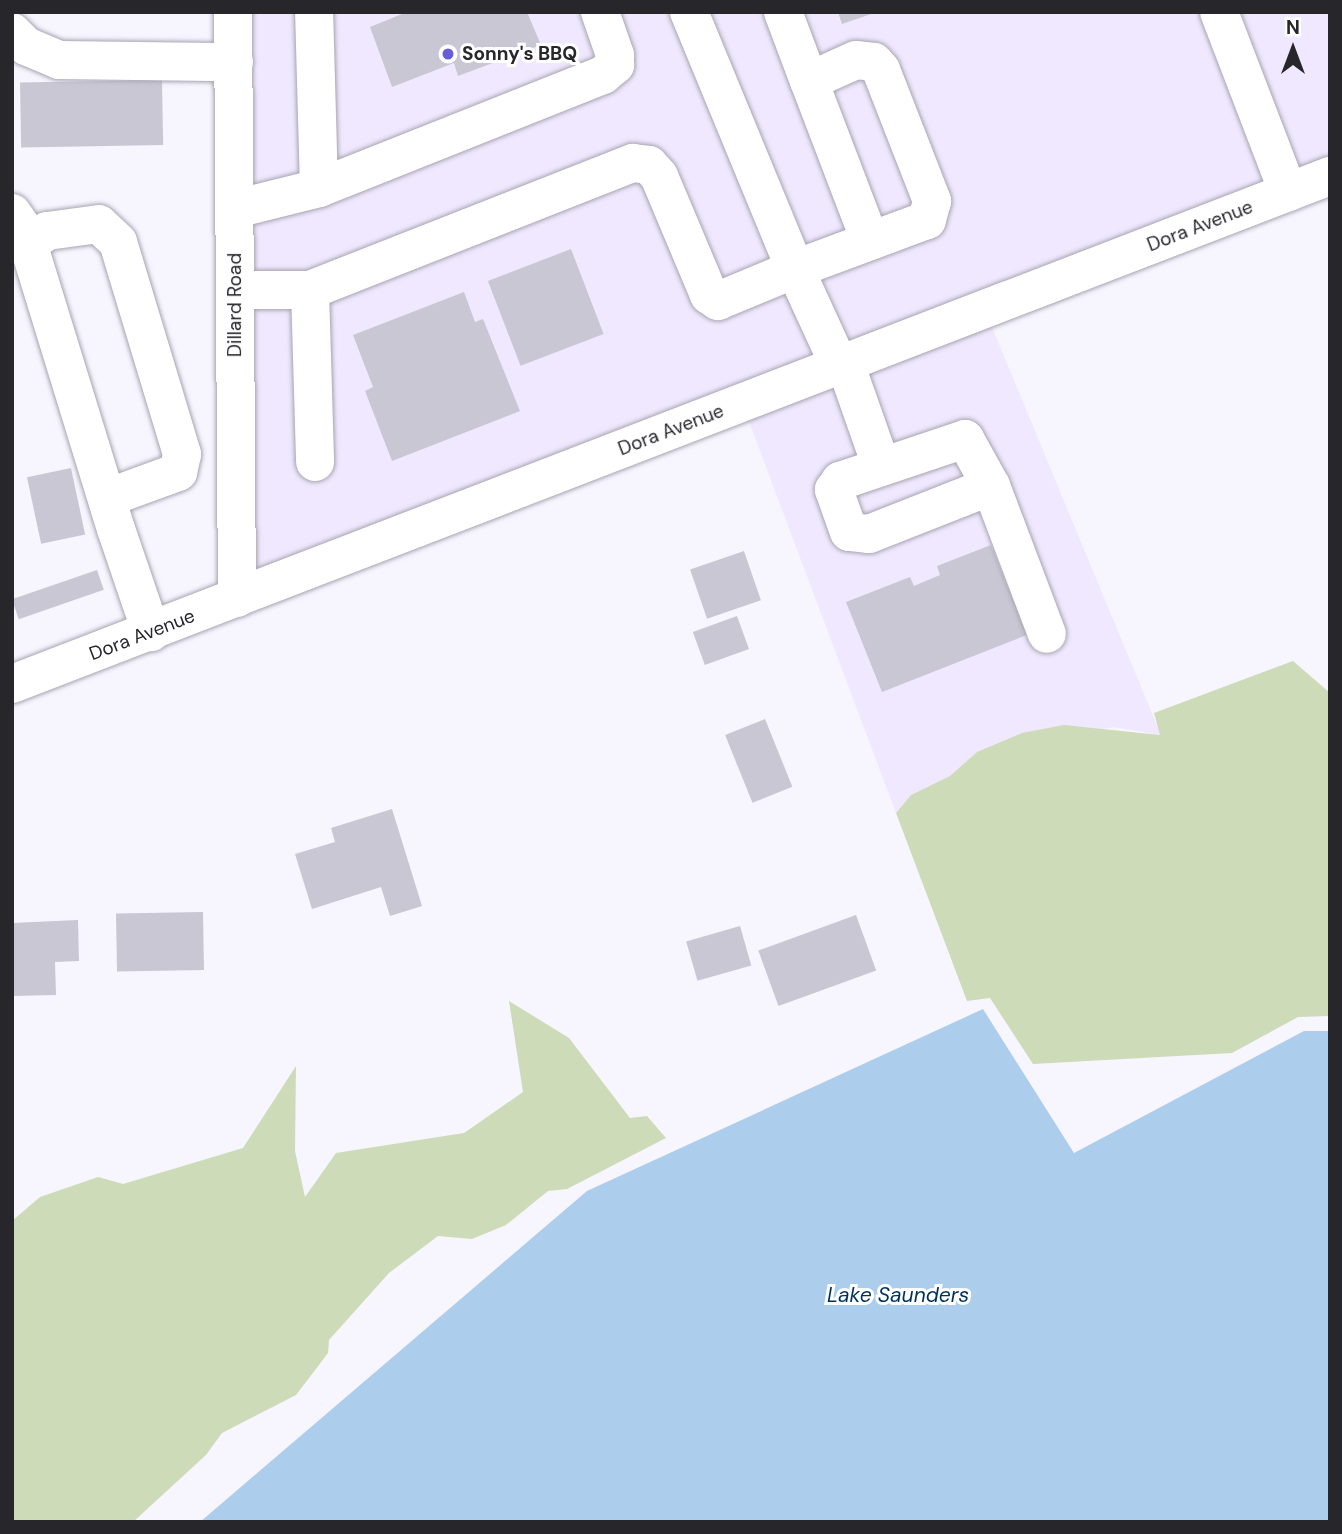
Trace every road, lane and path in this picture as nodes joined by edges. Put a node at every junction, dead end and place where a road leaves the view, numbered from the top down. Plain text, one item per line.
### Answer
1 (233, 12) edge
2 (313, 12) edge
3 (600, 12) edge
4 (689, 12) edge
5 (783, 12) edge
6 (1219, 12) edge
7 (12, 32) edge
8 (234, 62) junction
9 (809, 80) junction
10 (1330, 176) edge
11 (319, 188) junction
12 (1287, 192) junction
13 (235, 209) junction
14 (22, 228) edge
15 (870, 240) junction
16 (795, 269) junction
17 (235, 290) junction
18 (310, 290) junction
19 (842, 364) junction
20 (315, 462) dead end
21 (881, 465) junction
22 (990, 486) junction
23 (107, 498) junction
24 (237, 598) junction
25 (151, 632) junction
26 (1047, 634) dead end
27 (12, 684) edge

1 - 8 street, Dillard Road
2 - 11 street
3 - 11 street
4 - 16 street
5 - 9 street
6 - 12 street
7 - 8 street
8 - 13 street, Dillard Road
9 - 15 street
9 - 15 street
10 - 12 street, Dora Avenue
11 - 13 street
12 - 19 street, Dora Avenue
13 - 17 street, Dillard Road
14 - 23 street
14 - 23 street
15 - 16 street
16 - 18 street
16 - 19 street
17 - 18 street
17 - 24 street, Dillard Road
18 - 20 street
19 - 21 street
19 - 24 street, Dora Avenue
21 - 22 street
21 - 22 street
22 - 26 street
23 - 25 street
24 - 25 street, Dora Avenue
25 - 27 street, Dora Avenue

